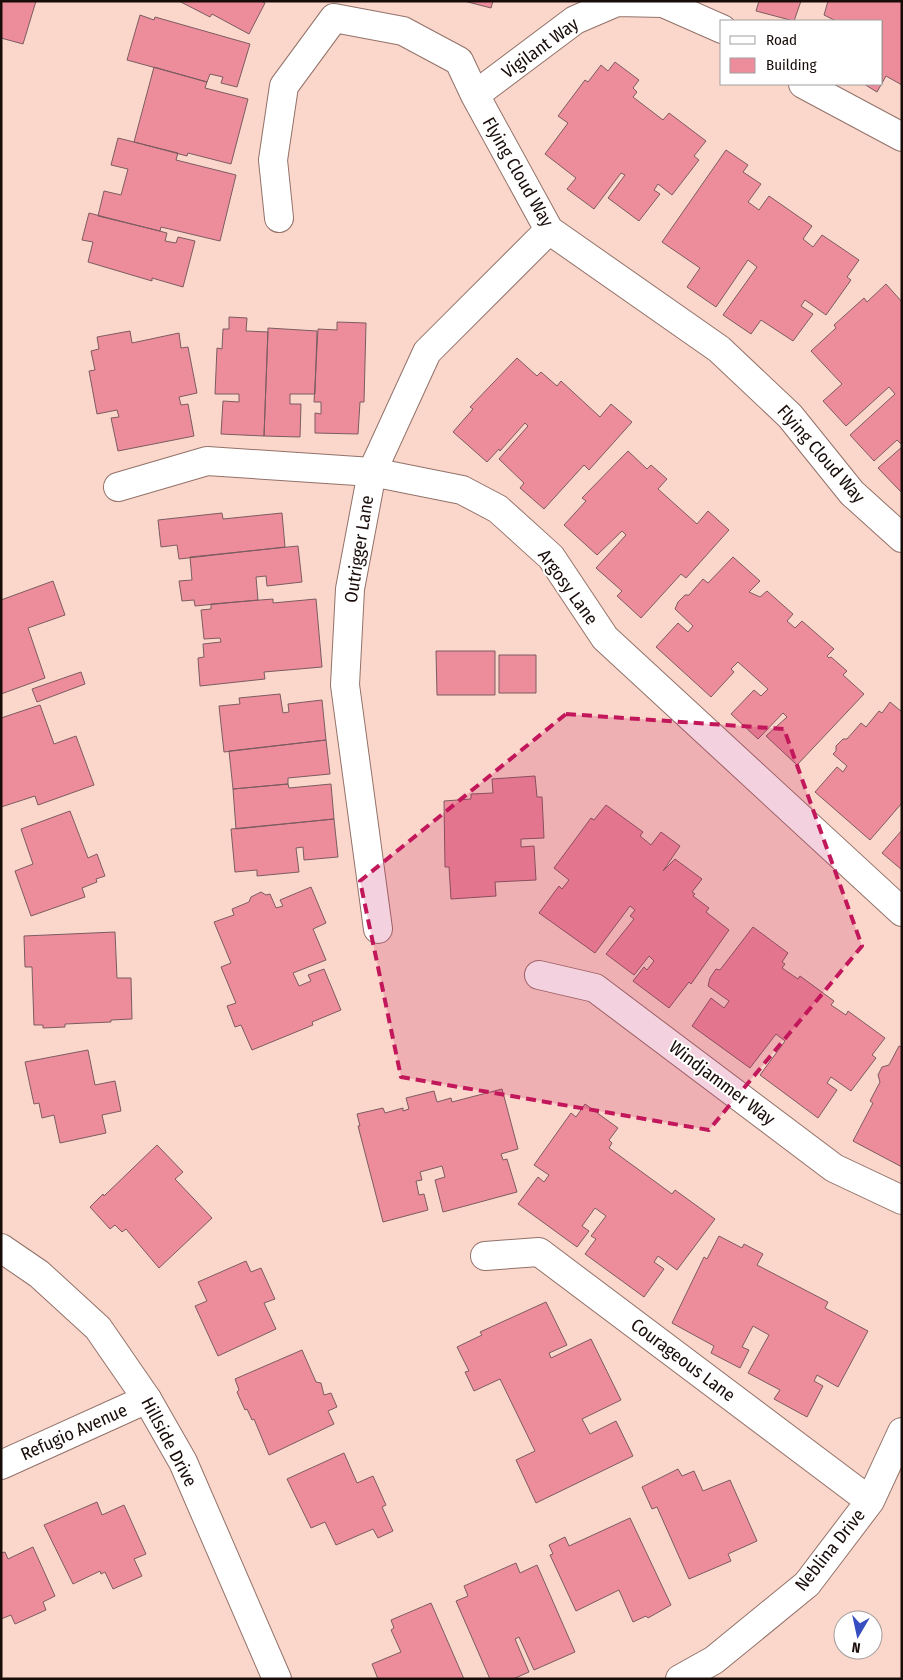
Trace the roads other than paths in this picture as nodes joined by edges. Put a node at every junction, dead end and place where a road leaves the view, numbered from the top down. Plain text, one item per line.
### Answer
1 (720, 28) edge
2 (805, 85) edge
3 (475, 95) junction
4 (902, 137) edge
5 (279, 218) dead end
6 (549, 230) junction
7 (372, 472) junction
8 (118, 486) dead end
9 (902, 538) edge
10 (902, 912) edge
11 (378, 929) dead end
12 (540, 974) dead end
13 (902, 1200) edge
14 (1, 1248) edge
15 (485, 1256) dead end
16 (147, 1399) junction
17 (902, 1432) edge
18 (1, 1465) edge
19 (870, 1501) junction
20 (278, 1679) edge
21 (680, 1679) edge

1 - 3 street, Vigilant Way
2 - 4 street
3 - 5 street, Flying Cloud Way
3 - 6 street, Flying Cloud Way
6 - 7 street, Outrigger Lane
6 - 9 street, Flying Cloud Way
7 - 8 street, Argosy Lane
7 - 10 street, Argosy Lane
7 - 11 street, Outrigger Lane
12 - 13 street, Windjammer Way
14 - 16 street, Hillside Drive
15 - 19 street, Courageous Lane
16 - 18 street, Refugio Avenue
16 - 20 street, Hillside Drive
17 - 19 street, Neblina Drive
19 - 21 street, Neblina Drive

